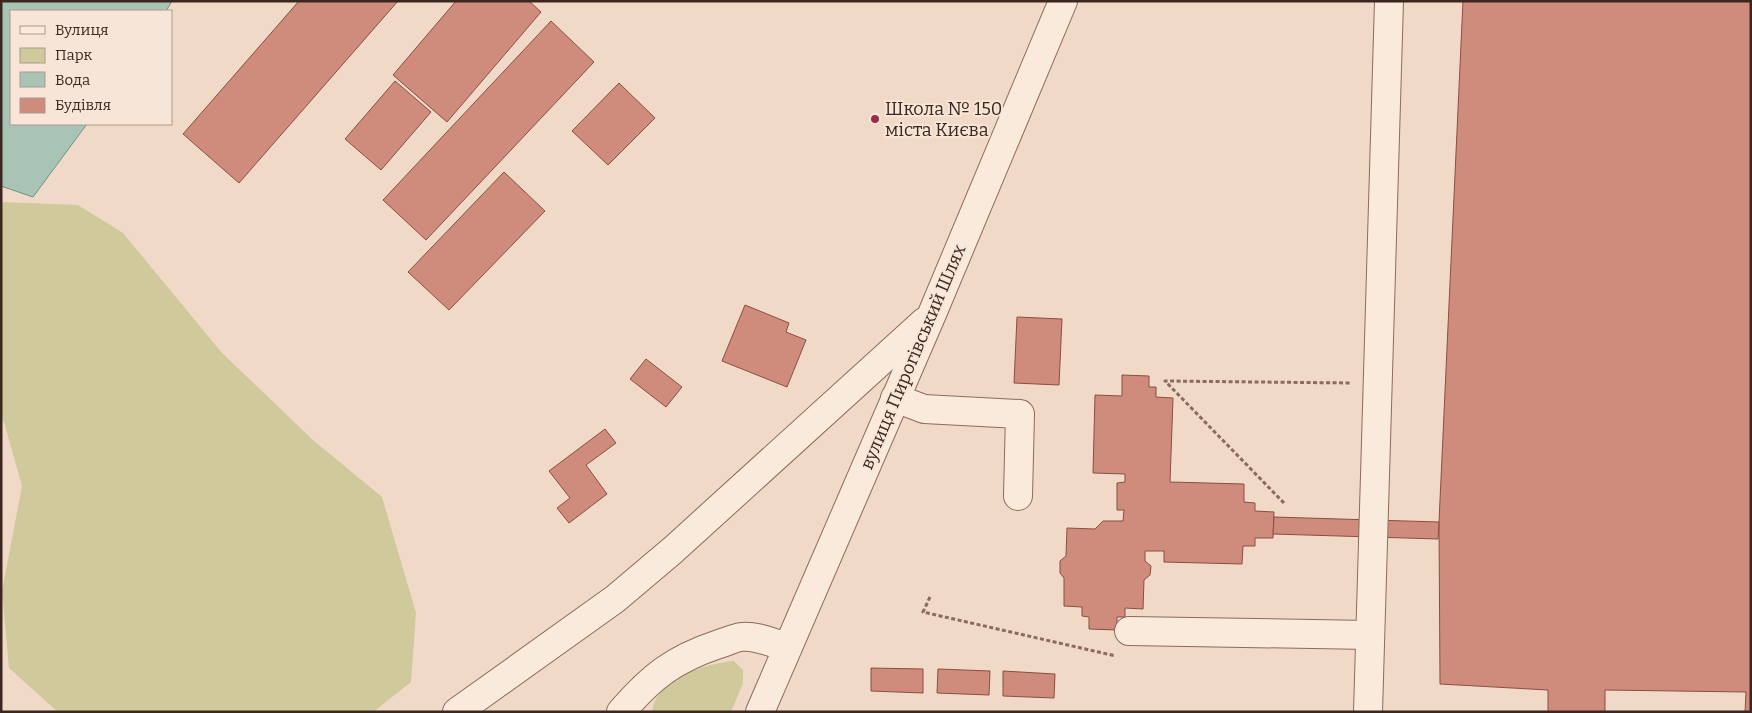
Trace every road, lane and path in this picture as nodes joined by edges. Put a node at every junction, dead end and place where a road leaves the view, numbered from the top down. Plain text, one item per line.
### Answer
1 (1063, 1) edge
2 (1389, 1) edge
3 (932, 314) junction
4 (1378, 383) junction
5 (895, 398) junction
6 (1018, 496) dead end
7 (1284, 503) dead end
8 (930, 596) dead end
9 (1129, 631) joint
10 (1370, 635) junction
11 (786, 648) junction
12 (458, 712) edge
13 (622, 712) edge
14 (760, 712) edge
15 (1368, 712) edge

1 - 3 street, вулиця Пирогівський Шлях
2 - 4 street
3 - 5 street, вулиця Пирогівський Шлях
3 - 12 street
4 - 7 path
4 - 10 street
5 - 6 street
5 - 11 street, вулиця Пирогівський Шлях
8 - 9 path
9 - 10 street
10 - 15 street
11 - 13 street
11 - 14 street, вулиця Пирогівський Шлях

